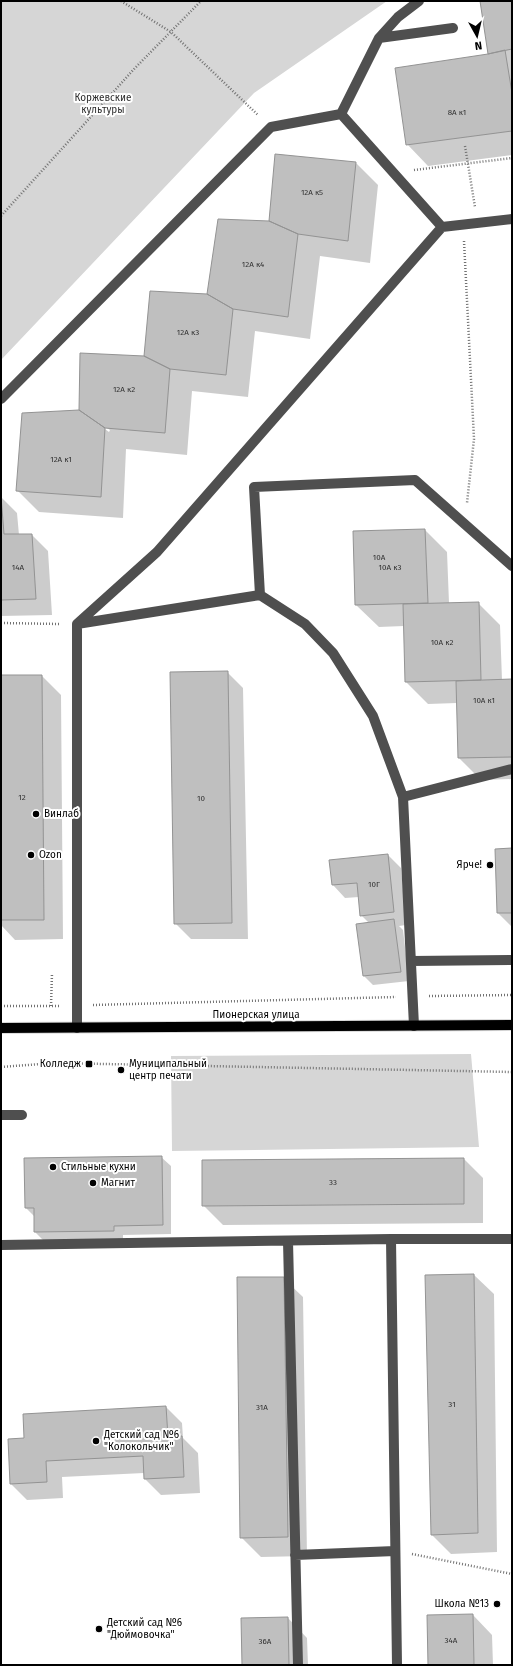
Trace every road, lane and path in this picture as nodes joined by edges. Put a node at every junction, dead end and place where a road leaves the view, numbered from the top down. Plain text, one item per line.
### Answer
1 (121, 1) edge
2 (201, 1) edge
3 (419, 1) edge
4 (453, 28) dead end
5 (171, 32) junction
6 (379, 38) junction
7 (341, 114) junction
8 (271, 126) junction
9 (465, 146) dead end
10 (512, 158) edge
11 (468, 163) junction
12 (394, 173) junction
13 (1, 216) edge
14 (512, 219) edge
15 (478, 223) junction
16 (463, 225) junction
17 (442, 227) junction
18 (1, 399) edge
19 (464, 524) junction
20 (512, 566) edge
21 (260, 595) junction
22 (1, 623) edge
23 (78, 624) junction
24 (512, 769) edge
25 (403, 797) junction
26 (512, 960) edge
27 (411, 961) junction
28 (52, 973) dead end
29 (512, 995) edge
30 (413, 996) junction
31 (77, 1005) junction
32 (1, 1006) edge
33 (51, 1006) junction
34 (512, 1025) edge
35 (414, 1026) junction
36 (1, 1028) edge
37 (77, 1028) junction
38 (1, 1067) edge
39 (512, 1072) edge
40 (1, 1115) edge
41 (22, 1115) dead end
42 (391, 1239) junction
43 (512, 1239) edge
44 (288, 1240) junction
45 (1, 1245) edge
46 (395, 1551) junction
47 (296, 1555) junction
48 (512, 1574) edge
49 (298, 1665) edge
50 (397, 1665) edge

1 - 5 path
2 - 5 path
3 - 6 lane
4 - 6 lane
5 - 8 path
5 - 13 path
6 - 7 lane
7 - 8 lane
7 - 12 lane
8 - 18 lane
9 - 11 path
10 - 11 path
11 - 12 path
11 - 15 path
12 - 17 lane
14 - 15 lane
15 - 16 lane
16 - 17 lane
16 - 19 path
17 - 23 lane
19 - 20 lane
19 - 21 lane
21 - 23 lane
21 - 25 lane
22 - 23 path
23 - 31 lane
24 - 25 lane
25 - 27 lane
26 - 27 lane
27 - 30 lane
28 - 33 path
29 - 30 path
30 - 31 path
30 - 35 lane
31 - 33 path
31 - 37 lane
32 - 33 path
34 - 35 main road, Пионерская улица
35 - 37 main road, Пионерская улица
36 - 37 main road, Пионерская улица
38 - 39 path
40 - 41 lane
42 - 43 lane
42 - 44 lane
42 - 46 lane
44 - 45 lane
44 - 47 lane
46 - 47 lane
46 - 48 path
46 - 50 lane
47 - 49 lane

